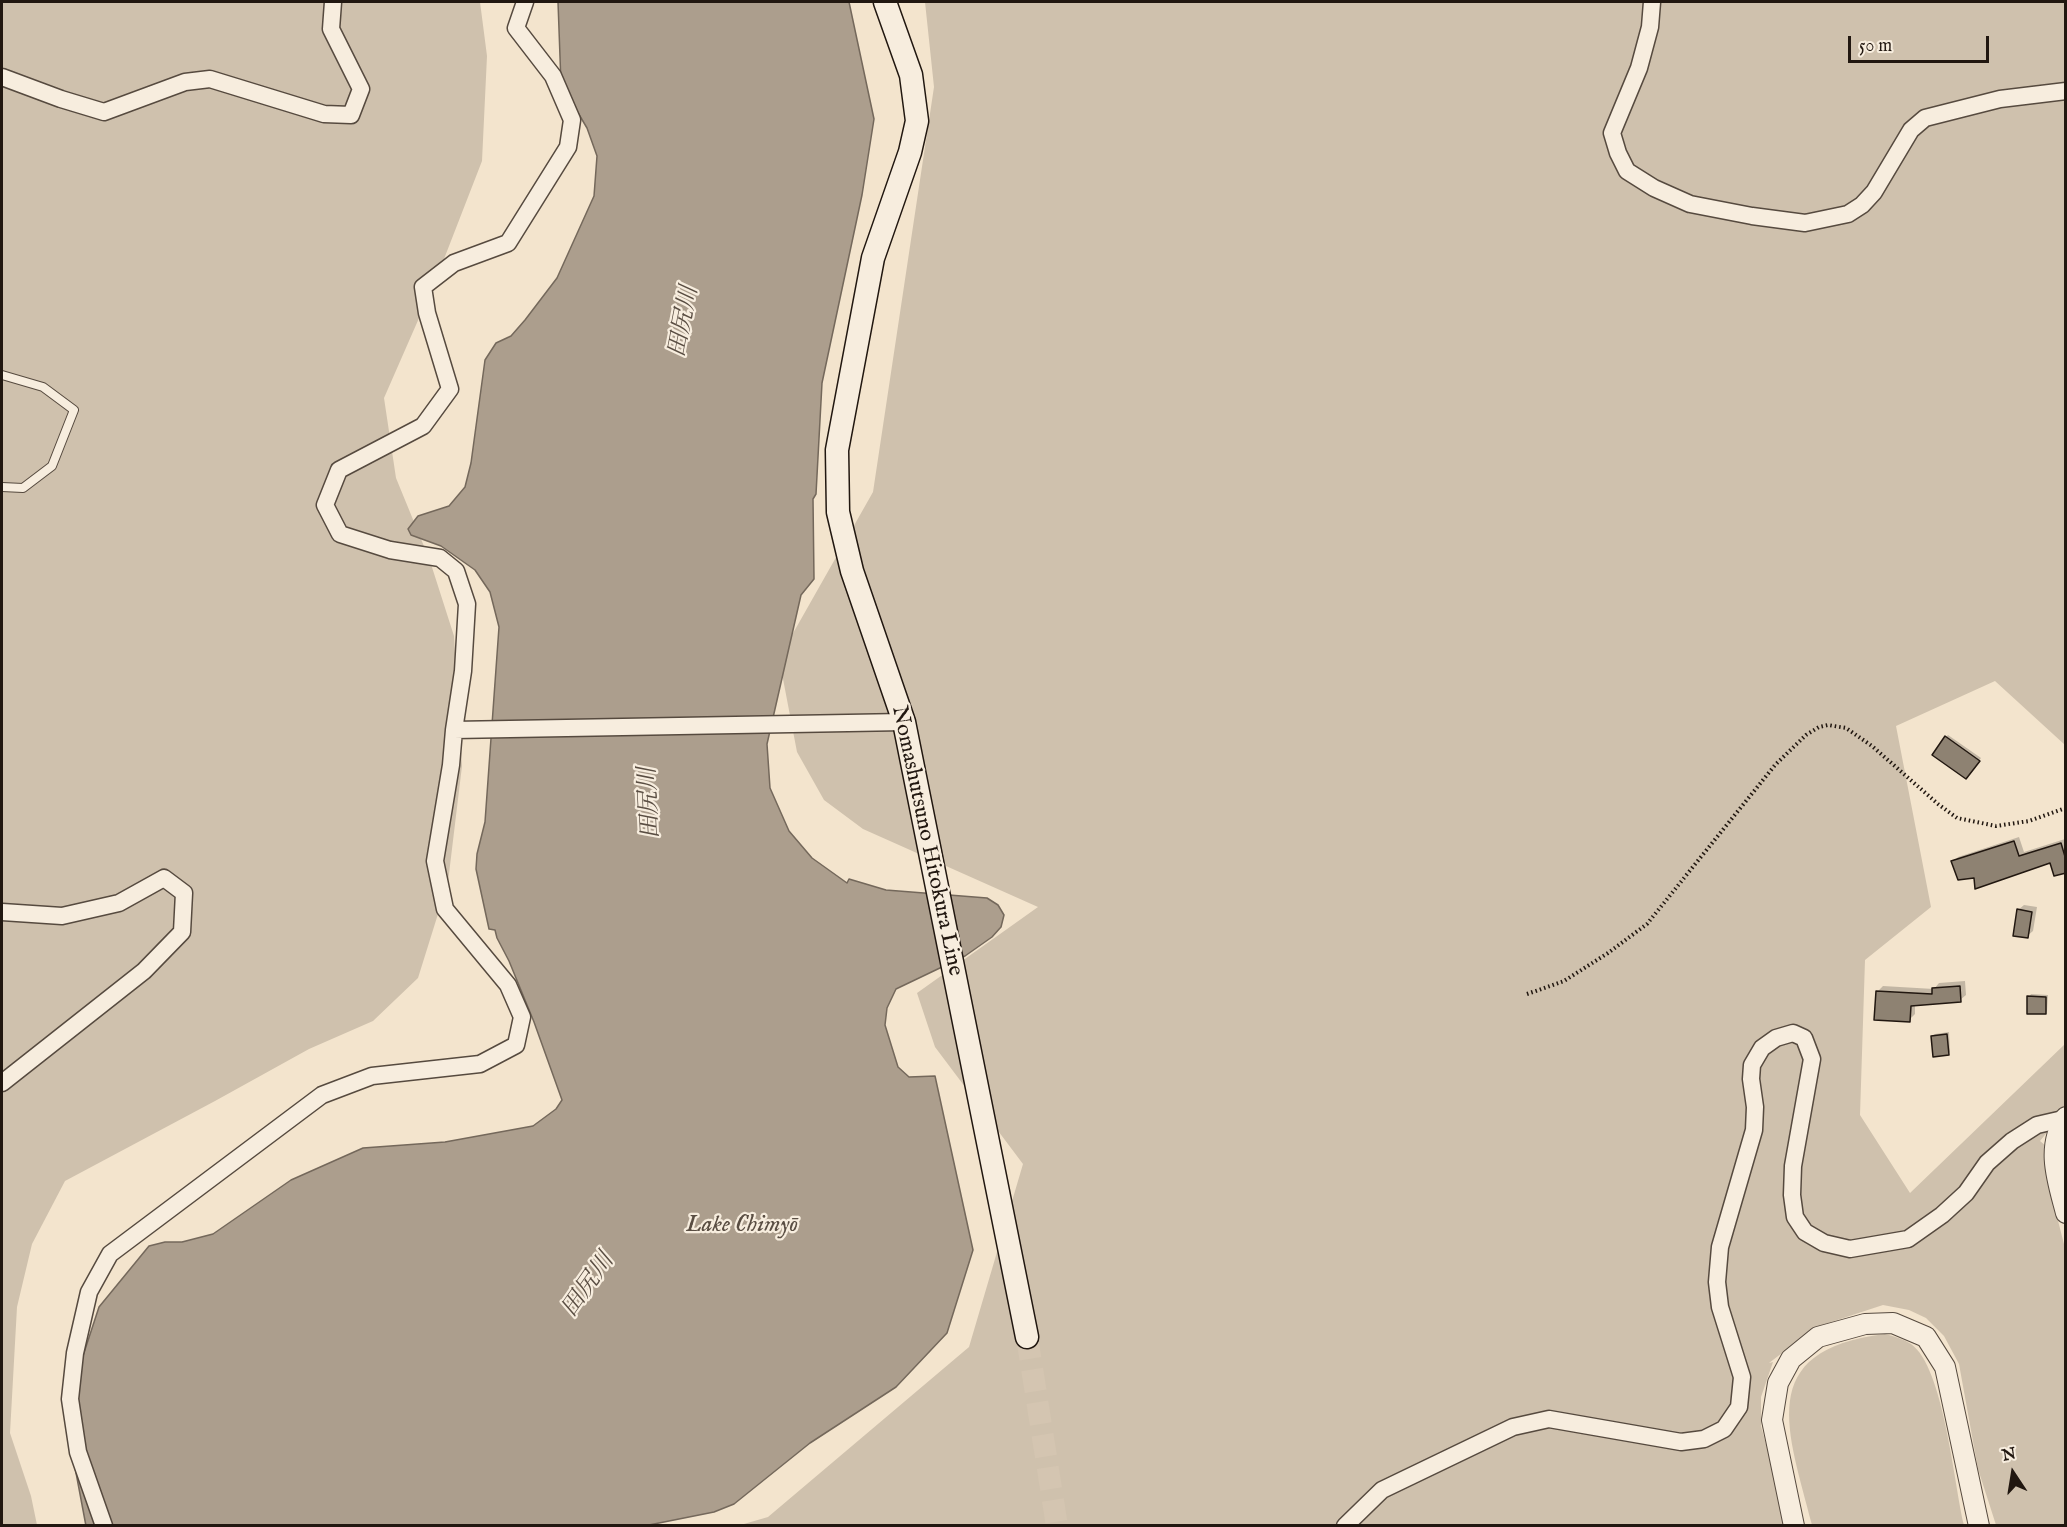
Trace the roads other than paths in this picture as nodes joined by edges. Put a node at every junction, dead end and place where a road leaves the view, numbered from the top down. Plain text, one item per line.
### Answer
1 (333, 2) edge
2 (525, 2) edge
3 (885, 2) edge
4 (1652, 2) edge
5 (2, 77) edge
6 (2066, 91) edge
7 (2, 375) edge
8 (2, 487) edge
9 (904, 722) junction
10 (454, 730) junction
11 (2, 912) edge
12 (2, 1083) edge
13 (2064, 1118) edge
14 (2066, 1213) edge
15 (1027, 1337) tunnel mouth
16 (104, 1526) edge
17 (1345, 1526) edge
18 (1794, 1526) edge
19 (1979, 1526) edge

1 - 5 street
2 - 10 street
3 - 9 main road, Nomashutsuno Hitokura Line
4 - 6 street
7 - 8 lane
9 - 10 street
9 - 15 main road, Nomashutsuno Hitokura Line
10 - 16 street
11 - 12 street
13 - 14 street
13 - 17 street
18 - 19 street

